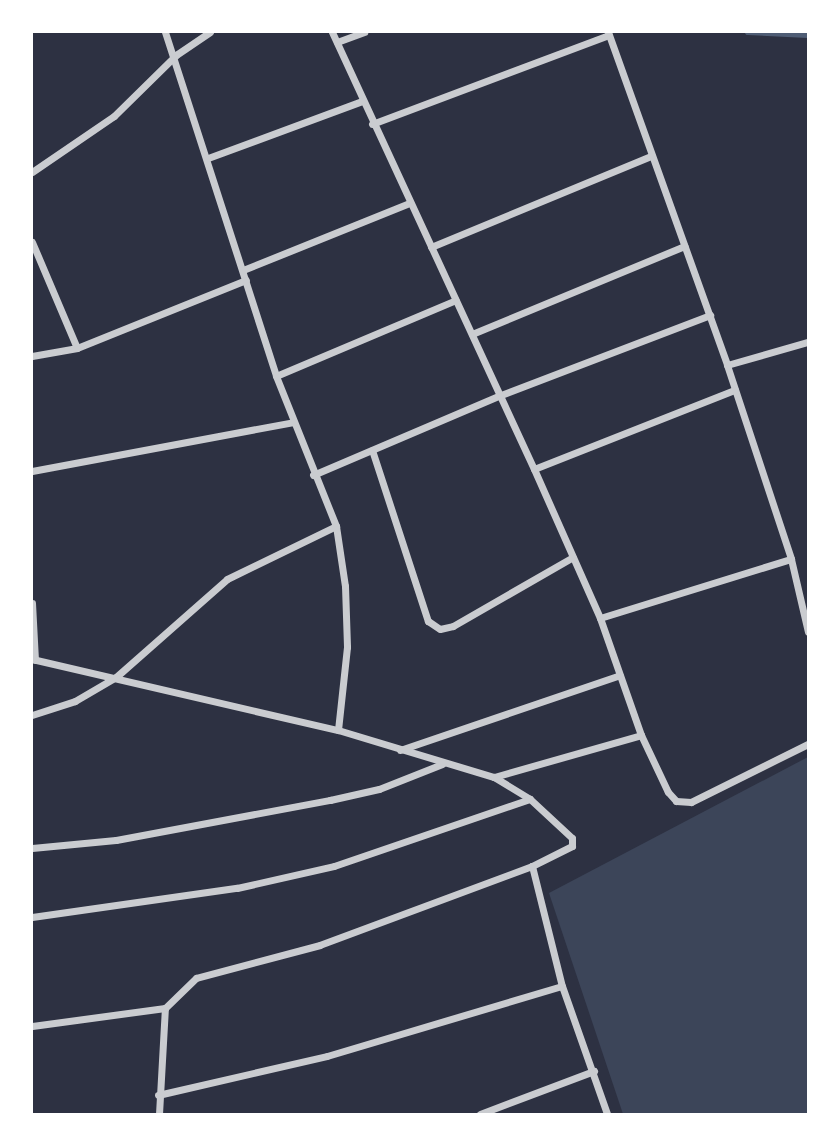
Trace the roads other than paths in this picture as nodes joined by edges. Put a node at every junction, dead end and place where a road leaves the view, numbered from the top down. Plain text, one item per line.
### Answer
1 (165, 32) edge
2 (210, 32) edge
3 (332, 32) edge
4 (364, 32) edge
5 (609, 33) edge
6 (337, 42) junction
7 (176, 55) junction
8 (362, 101) junction
9 (372, 124) junction
10 (651, 156) junction
11 (208, 159) junction
12 (33, 168) edge
13 (410, 203) junction
14 (32, 242) edge
15 (684, 246) junction
16 (431, 247) junction
17 (243, 270) junction
18 (246, 280) junction
19 (456, 300) junction
20 (709, 316) junction
21 (472, 334) junction
22 (808, 342) edge
23 (77, 348) junction
24 (32, 356) edge
25 (727, 365) junction
26 (276, 376) junction
27 (735, 390) junction
28 (502, 395) junction
29 (293, 422) junction
30 (372, 450) junction
31 (534, 469) junction
32 (32, 471) edge
33 (313, 475) junction
34 (335, 526) junction
35 (573, 557) junction
36 (790, 559) junction
37 (32, 603) edge
38 (600, 618) junction
39 (808, 632) edge
40 (33, 659) edge
41 (620, 676) junction
42 (116, 677) junction
43 (32, 715) edge
44 (338, 730) junction
45 (641, 735) junction
46 (808, 744) edge
47 (400, 750) junction
48 (443, 764) junction
49 (494, 777) junction
50 (530, 799) junction
51 (32, 848) edge
52 (532, 866) junction
53 (32, 917) edge
54 (562, 986) junction
55 (165, 1008) junction
56 (32, 1026) edge
57 (594, 1071) junction
58 (158, 1095) junction
59 (159, 1115) edge
60 (480, 1115) edge
61 (607, 1115) edge

1 - 7 street
2 - 7 street
3 - 6 street
4 - 6 street
5 - 9 street
5 - 10 street
6 - 8 street
7 - 11 street
7 - 12 street
8 - 9 street
8 - 11 street
9 - 13 street
10 - 15 street
10 - 16 street
11 - 17 street
13 - 16 street
13 - 17 street
14 - 23 street
15 - 20 street
15 - 21 street
16 - 19 street
17 - 18 street
18 - 23 street
18 - 26 street
19 - 21 street
19 - 26 street
20 - 25 street
20 - 28 street
21 - 28 street
22 - 25 street
23 - 24 street
25 - 27 street
26 - 29 street
27 - 31 street
27 - 36 street
28 - 30 street
28 - 31 street
29 - 32 street
29 - 33 street
30 - 33 street
30 - 35 street
31 - 35 street
33 - 34 street
34 - 42 street
34 - 44 street
35 - 38 street
36 - 38 street
36 - 39 street
37 - 40 street
38 - 41 street
40 - 42 street
41 - 45 street
41 - 47 street
42 - 43 street
42 - 44 street
44 - 47 street
45 - 46 street
45 - 49 street
47 - 48 street
48 - 49 street
48 - 51 street
49 - 50 street
50 - 52 street
50 - 53 street
52 - 54 street
52 - 55 street
54 - 57 street
54 - 58 street
55 - 56 street
55 - 58 street
57 - 60 street
57 - 61 street
58 - 59 street

